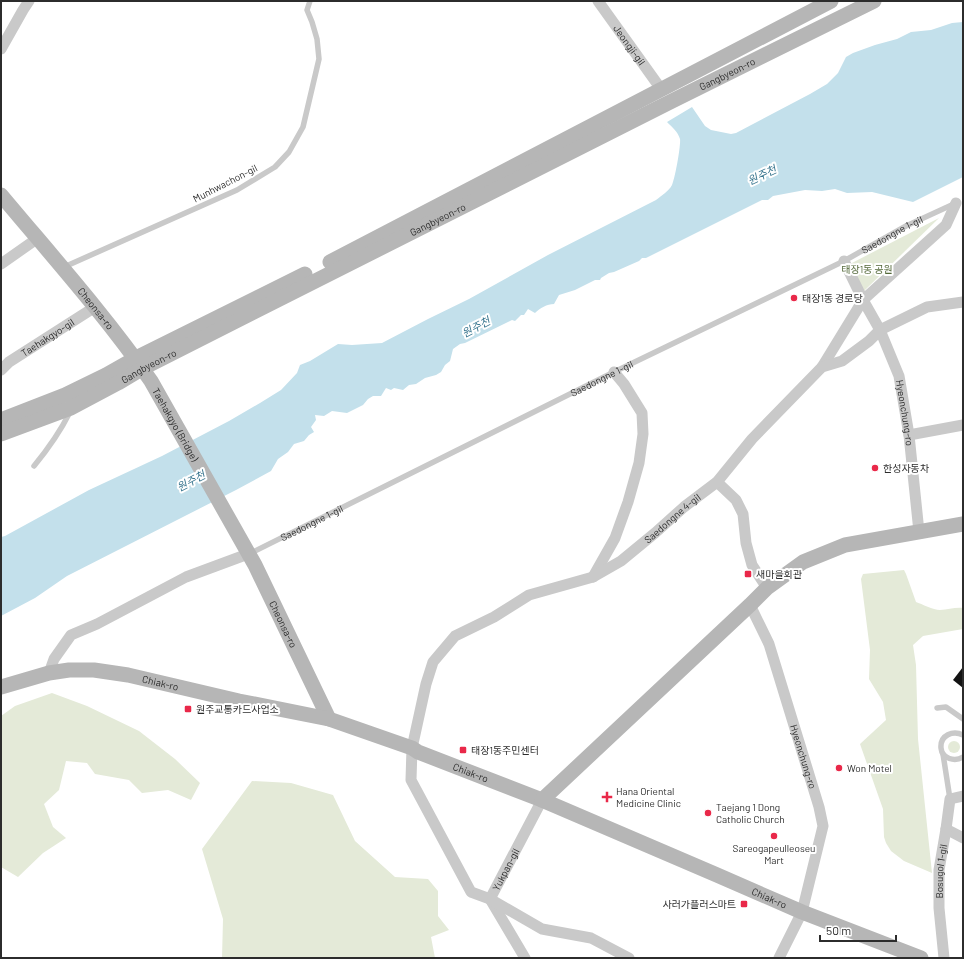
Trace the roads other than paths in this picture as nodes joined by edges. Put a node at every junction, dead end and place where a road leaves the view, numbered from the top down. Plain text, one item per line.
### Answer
1 (29, 1) edge
2 (310, 1) edge
3 (598, 1) edge
4 (831, 1) edge
5 (874, 1) edge
6 (1, 49) edge
7 (666, 95) junction
8 (1, 195) edge
9 (960, 202) edge
10 (38, 238) junction
11 (844, 261) junction
12 (1, 264) edge
13 (63, 267) junction
14 (863, 300) junction
15 (963, 302) edge
16 (95, 307) junction
17 (880, 330) junction
18 (139, 363) junction
19 (822, 366) junction
20 (1, 370) edge
21 (614, 372) junction
22 (151, 380) joint
23 (71, 408) junction
24 (1, 420) edge
25 (963, 425) edge
26 (1, 434) edge
27 (909, 435) junction
28 (34, 466) dead end
29 (717, 482) junction
30 (963, 524) edge
31 (236, 530) joint
32 (919, 532) junction
33 (248, 554) junction
34 (593, 578) junction
35 (767, 588) junction
36 (750, 605) junction
37 (49, 673) junction
38 (1, 687) edge
39 (938, 708) dead end
40 (329, 719) junction
41 (963, 719) edge
42 (963, 735) edge
43 (412, 748) junction
44 (943, 752) junction
45 (963, 757) edge
46 (963, 796) edge
47 (950, 799) junction
48 (542, 800) junction
49 (946, 829) junction
50 (963, 838) edge
51 (490, 899) junction
52 (802, 912) junction
53 (525, 958) edge
54 (629, 958) edge
55 (778, 958) edge
56 (921, 958) edge
57 (944, 958) edge

1 - 6 street
2 - 13 lane, Munhwachon-gil
3 - 7 street, Jeongji-gil
4 - 7 street, Gangbyeon-ro
5 - 7 street, Gangbyeon-ro
7 - 18 street, Gangbyeon-ro
8 - 10 street, Cheonsa-ro
9 - 11 lane, Saedongne 1-gil
9 - 14 street, Saedongne 1-gil
10 - 12 street
10 - 13 street, Cheonsa-ro
11 - 14 street, Hyeonchung-ro
11 - 21 lane, Saedongne 1-gil
13 - 16 street, Cheonsa-ro
14 - 17 street, Hyeonchung-ro
14 - 19 street, Saedongne 1-gil
15 - 17 street
16 - 18 street, Cheonsa-ro
16 - 20 street, Taehakgyo-gil
17 - 19 street
17 - 27 street, Hyeonchung-ro
18 - 22 street, Cheonsa-ro
18 - 23 street, Gangbyeon-ro
18 - 24 street, Gangbyeon-ro
19 - 29 street, Saedongne 4-gil
21 - 33 lane, Saedongne 1-gil
21 - 34 street
22 - 31 street, Taehakgyo (Bridge)
23 - 26 street, Gangbyeon-ro
23 - 28 lane
25 - 27 street
27 - 32 street, Hyeonchung-ro
29 - 34 street, Saedongne 4-gil
29 - 35 street
30 - 32 street
31 - 33 street, Cheonsa-ro
32 - 35 street
33 - 37 street
33 - 40 street, Cheonsa-ro
34 - 43 street, Saedongne 4-gil
35 - 36 street
36 - 48 street
36 - 52 street, Hyeonchung-ro
37 - 38 street, Chiak-ro
37 - 40 street, Chiak-ro
39 - 41 lane
40 - 43 street, Chiak-ro
42 - 44 lane
43 - 48 street, Chiak-ro
43 - 51 street, Saedongne 4-gil
44 - 45 lane
44 - 47 lane
46 - 47 street
47 - 49 street, Bosugol 1-gil
48 - 51 street, Yukpan-gil
48 - 52 street, Chiak-ro
49 - 50 street
49 - 57 street, Bosugol 1-gil
51 - 53 street, Yukpan-gil
51 - 54 street, Saedongne 4-gil
52 - 55 street, Hyeonchung-ro
52 - 56 street, Chiak-ro

